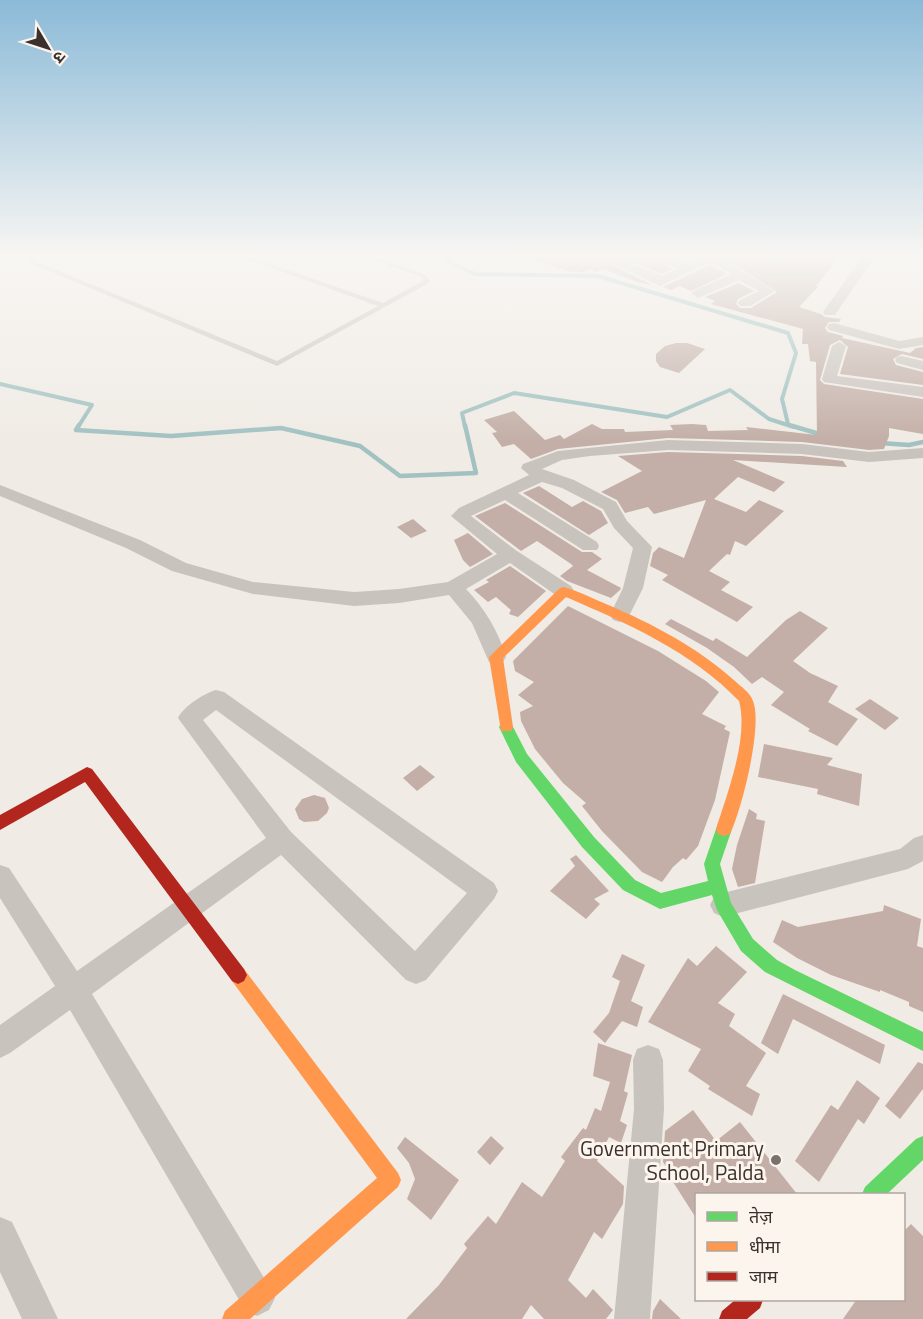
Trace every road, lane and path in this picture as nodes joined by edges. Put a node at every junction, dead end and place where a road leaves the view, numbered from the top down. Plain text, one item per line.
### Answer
1 (165, 318) edge
2 (364, 318) edge
3 (834, 327) dead end
4 (923, 341) edge
5 (839, 346) dead end
6 (902, 360) dead end
7 (923, 366) edge
8 (923, 392) edge
9 (923, 453) edge
10 (541, 476) junction
11 (0, 490) edge
12 (506, 494) junction
13 (590, 546) dead end
14 (510, 555) junction
15 (453, 588) junction
16 (564, 591) junction
17 (620, 615) junction
18 (496, 657) junction
19 (0, 823) edge
20 (282, 840) junction
21 (923, 846) edge
22 (0, 876) edge
23 (723, 902) junction
24 (188, 908) junction
25 (74, 990) junction
26 (923, 1042) edge
27 (0, 1043) edge
28 (648, 1060) dead end
29 (923, 1146) edge
30 (873, 1193) edge
31 (0, 1234) edge
32 (256, 1298) junction
33 (750, 1301) edge
34 (40, 1319) edge
35 (233, 1319) edge
36 (632, 1319) edge
37 (730, 1319) edge

1 - 2 lane
3 - 4 street
5 - 8 street
6 - 7 street
9 - 10 street
10 - 12 street
10 - 17 street
11 - 15 street
12 - 13 street
12 - 14 street
14 - 15 street
14 - 16 street
15 - 18 street
16 - 17 street
16 - 18 street
17 - 23 street
18 - 23 street
19 - 24 street
20 - 20 street
20 - 24 street
21 - 23 street
22 - 25 street
23 - 26 street
24 - 25 street
24 - 32 street
25 - 27 street
25 - 32 street
28 - 36 street
29 - 30 street
31 - 34 street
32 - 35 street
33 - 37 street

